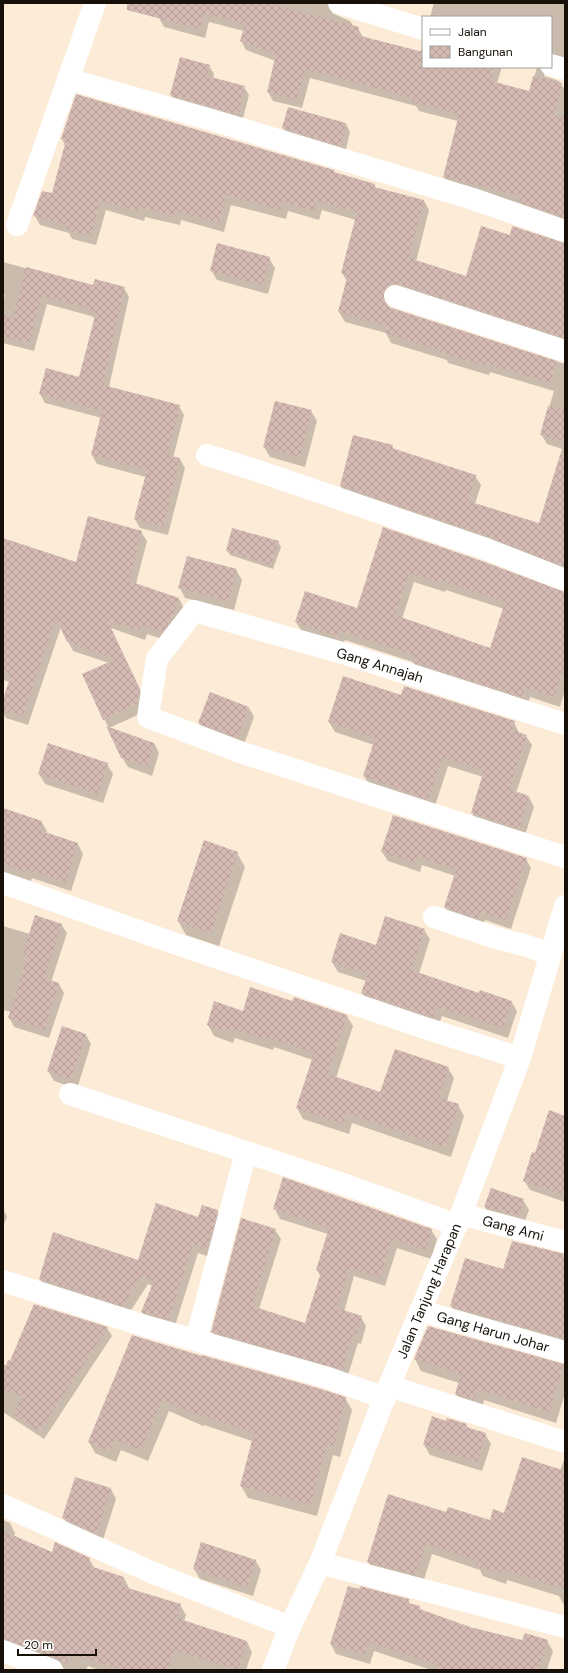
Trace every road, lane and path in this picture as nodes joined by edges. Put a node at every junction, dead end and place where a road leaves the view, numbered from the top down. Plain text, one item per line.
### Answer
1 (95, 3) edge
2 (340, 3) edge
3 (422, 29) edge
4 (552, 65) edge
5 (565, 69) edge
6 (68, 79) junction
7 (17, 225) dead end
8 (565, 231) edge
9 (395, 296) dead end
10 (565, 351) edge
11 (207, 455) dead end
12 (565, 580) edge
13 (565, 724) edge
14 (565, 856) edge
15 (3, 883) edge
16 (565, 906) edge
17 (434, 917) dead end
18 (550, 954) junction
19 (520, 1058) junction
20 (70, 1094) dead end
21 (246, 1152) junction
22 (459, 1220) junction
23 (565, 1242) edge
24 (3, 1281) edge
25 (421, 1311) junction
26 (196, 1340) junction
27 (565, 1352) edge
28 (387, 1392) junction
29 (565, 1442) edge
30 (3, 1505) edge
31 (320, 1563) junction
32 (290, 1626) junction
33 (565, 1627) edge
34 (3, 1651) edge
35 (52, 1670) edge
36 (274, 1670) edge

1 - 6 street
2 - 3 street
4 - 5 street
6 - 7 street
6 - 8 street
9 - 10 street
11 - 12 street
13 - 14 street, Gang Annajah
15 - 19 street
16 - 18 street, Jalan Tanjung Harapan
17 - 18 street
18 - 19 street, Jalan Tanjung Harapan
19 - 22 street, Jalan Tanjung Harapan
20 - 21 street, Gang Ami
21 - 22 street, Gang Ami
21 - 26 street
22 - 23 street, Gang Ami
22 - 25 street, Jalan Tanjung Harapan
24 - 26 street
25 - 27 street, Gang Harun Johar
25 - 28 street, Jalan Tanjung Harapan
26 - 28 street
28 - 29 street
28 - 31 street, Jalan Tanjung Harapan
30 - 32 street
31 - 32 street, Jalan Tanjung Harapan
31 - 33 street
32 - 36 street, Jalan Tanjung Harapan
34 - 35 street

